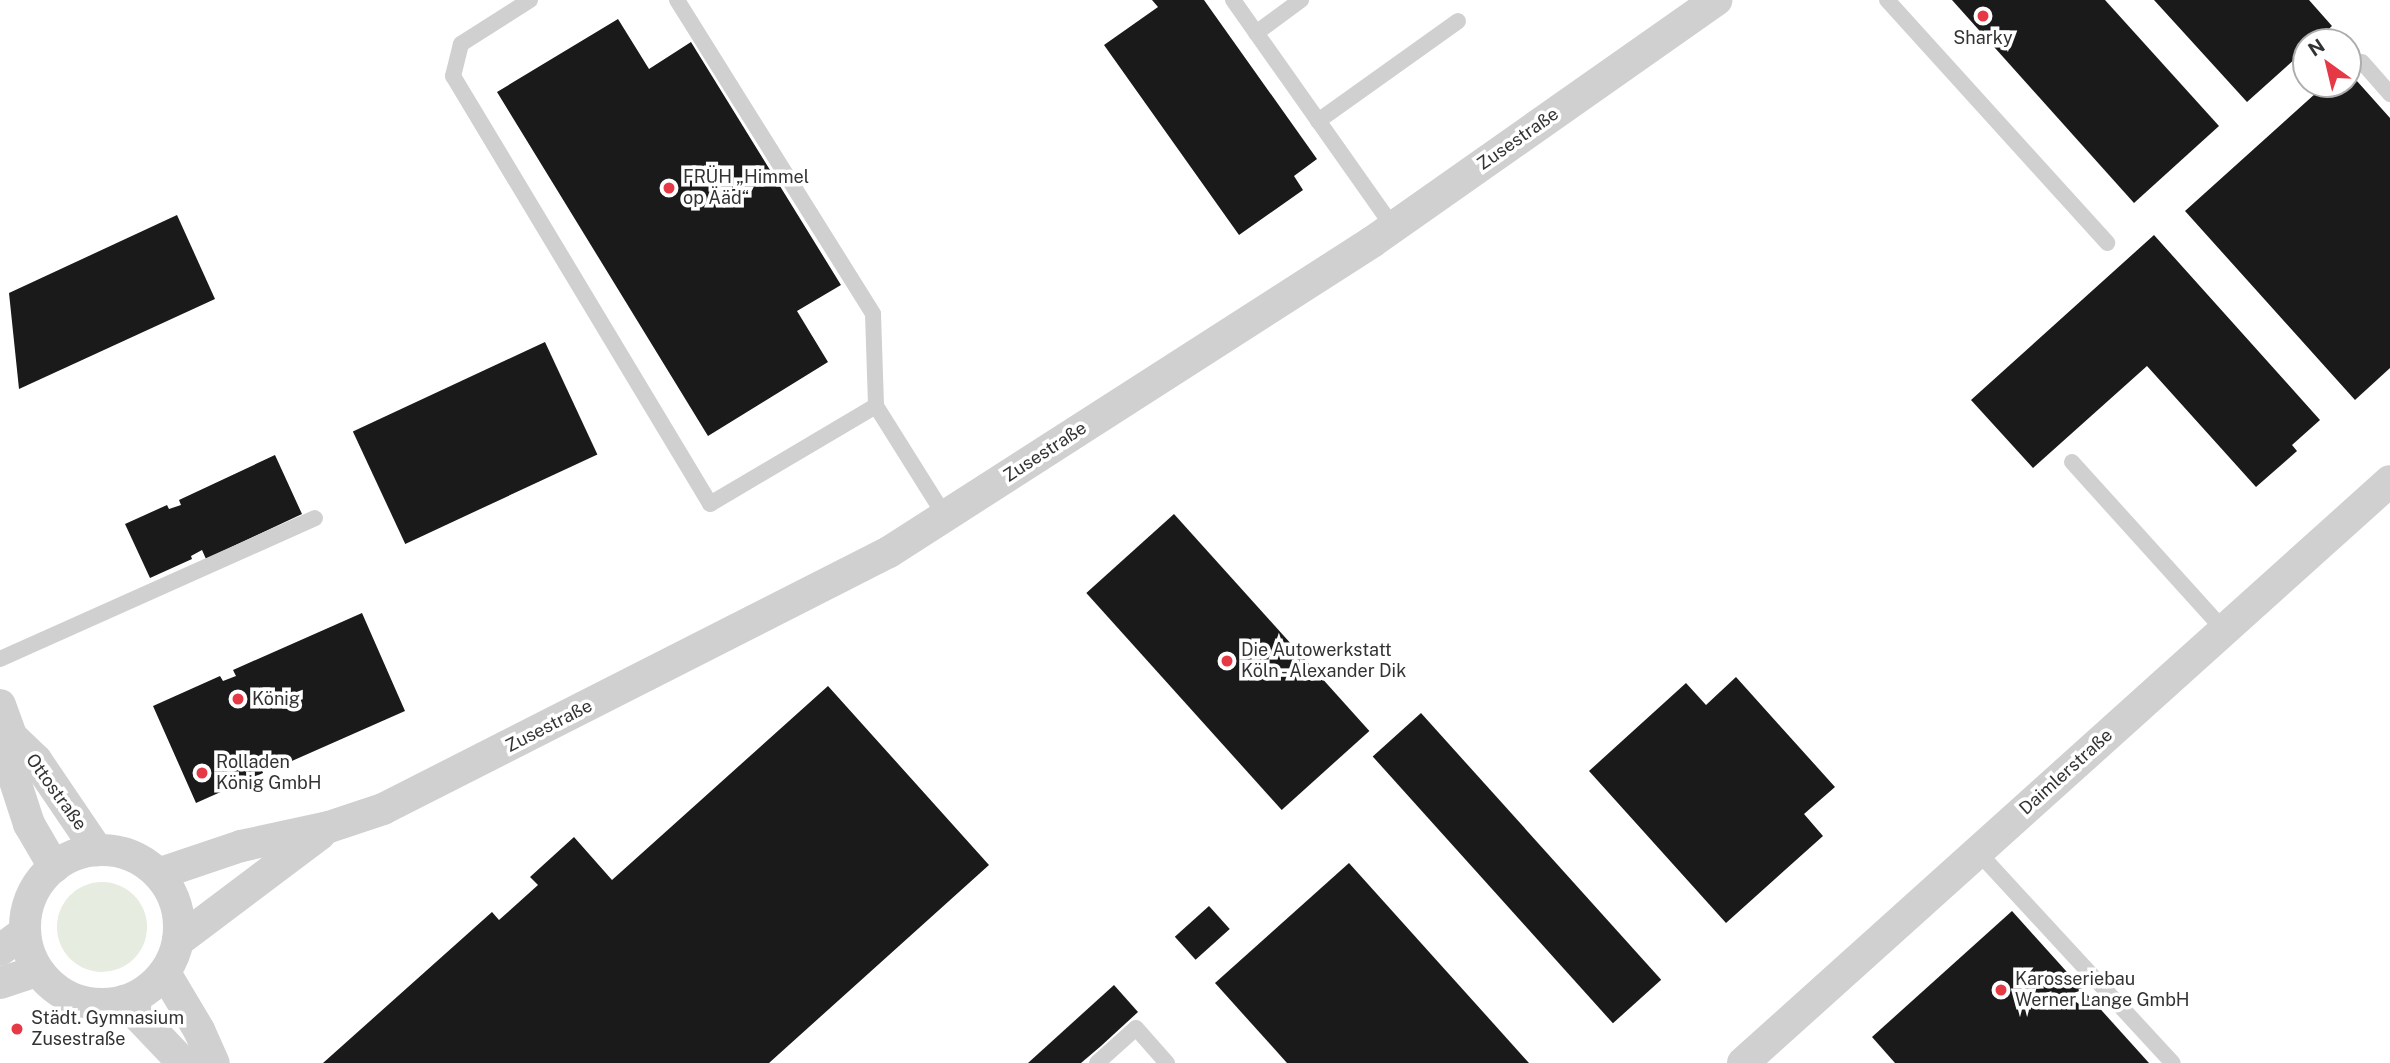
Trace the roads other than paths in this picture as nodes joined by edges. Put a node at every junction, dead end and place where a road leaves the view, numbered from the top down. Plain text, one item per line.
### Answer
1 (530, 0) edge
2 (677, 0) edge
3 (1233, 0) edge
4 (1301, 0) edge
5 (1716, 0) edge
6 (1886, 0) edge
7 (1458, 22) dead end
8 (1256, 33) junction
9 (2362, 62) dead end
10 (2390, 94) edge
11 (1318, 121) junction
12 (1393, 227) junction
13 (2107, 243) dead end
14 (876, 406) junction
15 (2073, 462) dead end
16 (2390, 481) edge
17 (945, 516) junction
18 (315, 518) dead end
19 (2224, 630) junction
20 (0, 659) edge
21 (0, 705) edge
22 (11, 736) junction
23 (8, 790) edge
24 (329, 827) junction
25 (97, 850) junction
26 (1978, 852) junction
27 (54, 867) junction
28 (158, 874) junction
29 (12, 941) edge
30 (178, 941) junction
31 (38, 971) junction
32 (165, 972) junction
33 (0, 984) edge
34 (124, 1001) junction
35 (183, 1063) edge
36 (214, 1063) edge
37 (1097, 1063) edge
38 (1167, 1063) edge
39 (1743, 1063) edge
40 (2173, 1063) edge

1 - 14 lane
2 - 14 lane
3 - 8 lane
4 - 8 lane
5 - 12 street, Zusestraße
6 - 13 lane
7 - 11 lane
8 - 11 lane
9 - 10 lane
11 - 12 lane
12 - 17 street, Zusestraße
14 - 17 lane
15 - 19 lane
16 - 19 street, Daimlerstraße
17 - 24 street, Zusestraße
18 - 20 lane
19 - 26 street, Daimlerstraße
21 - 22 street, Ottostraße
22 - 23 street, Ottostraße
22 - 25 street, Ottostraße
23 - 27 street, Ottostraße
24 - 28 street, Zusestraße
24 - 30 street, Zusestraße
25 - 27 street
25 - 28 street
26 - 39 street, Daimlerstraße
26 - 40 lane
27 - 29 street
28 - 30 street
29 - 31 street
30 - 32 street
31 - 33 street
31 - 34 street
32 - 34 street
32 - 36 street
34 - 35 street
37 - 38 lane

